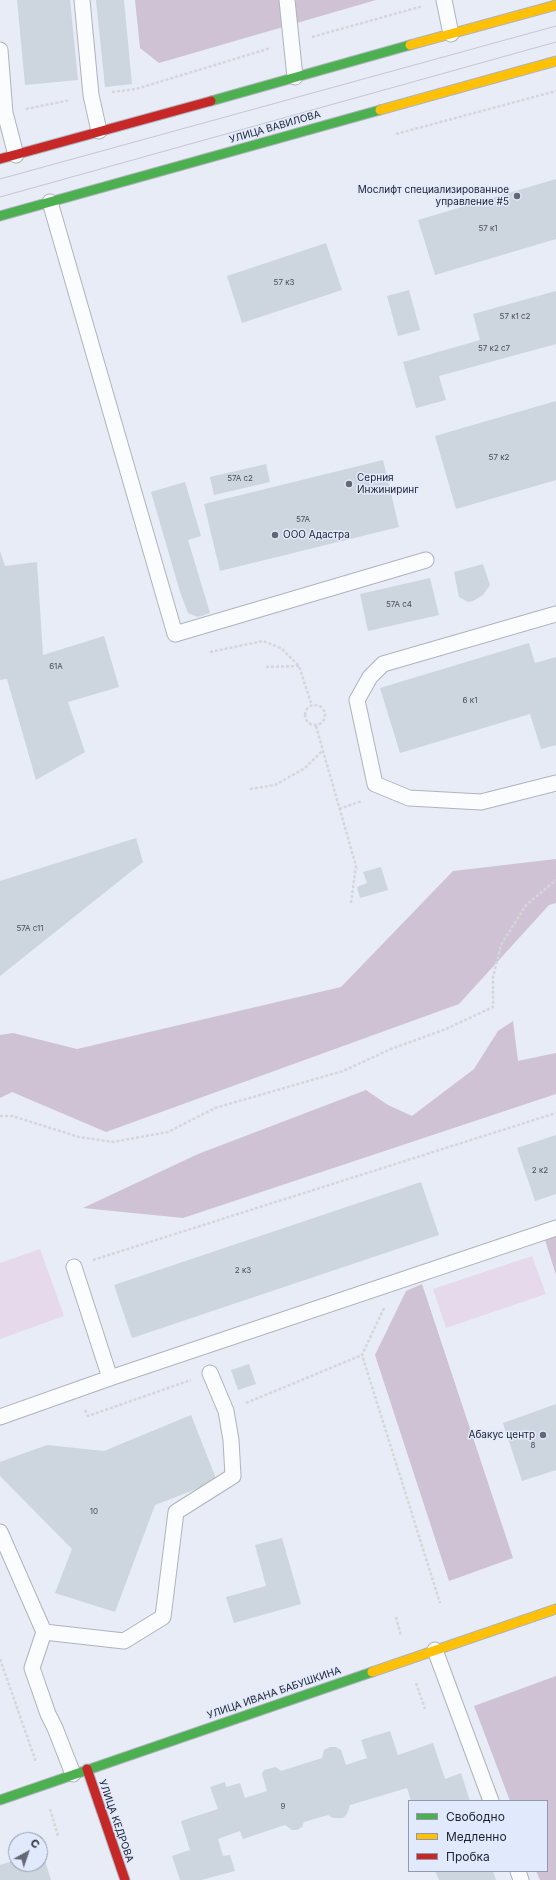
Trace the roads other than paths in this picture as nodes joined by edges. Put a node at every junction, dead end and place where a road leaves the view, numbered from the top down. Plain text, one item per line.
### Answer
1 (82, 0) edge
2 (287, 0) edge
3 (444, 0) edge
4 (556, 4) edge
5 (451, 34) junction
6 (0, 50) edge
7 (556, 61) edge
8 (294, 77) junction
9 (99, 131) junction
10 (16, 154) junction
11 (0, 159) edge
12 (50, 202) junction
13 (0, 216) edge
14 (426, 560) dead end
15 (556, 614) edge
16 (556, 783) edge
17 (556, 1228) edge
18 (74, 1267) road end
19 (210, 1373) road end
20 (110, 1378) junction
21 (0, 1417) edge
22 (0, 1532) edge
23 (556, 1609) edge
24 (44, 1632) junction
25 (435, 1650) junction
26 (87, 1769) junction
27 (73, 1774) junction
28 (0, 1800) edge
29 (492, 1800) edge
30 (124, 1880) edge

1 - 9 lane
2 - 8 lane
3 - 5 lane
4 - 5 main road
5 - 8 main road
6 - 10 lane
7 - 12 main road, УЛИЦА ВАВИЛОВА
8 - 9 main road
9 - 10 main road
10 - 11 main road
12 - 13 main road, УЛИЦА ВАВИЛОВА
12 - 14 lane
15 - 16 lane
17 - 20 lane
18 - 20 lane
19 - 24 lane
20 - 21 lane
22 - 24 lane
23 - 25 main road, УЛИЦА ИВАНА БАБУШКИНА
24 - 27 lane
25 - 26 main road, УЛИЦА ИВАНА БАБУШКИНА
25 - 29 lane
26 - 27 main road, УЛИЦА ИВАНА БАБУШКИНА
26 - 30 main road, УЛИЦА КЕДРОВА
27 - 28 main road, УЛИЦА ИВАНА БАБУШКИНА

